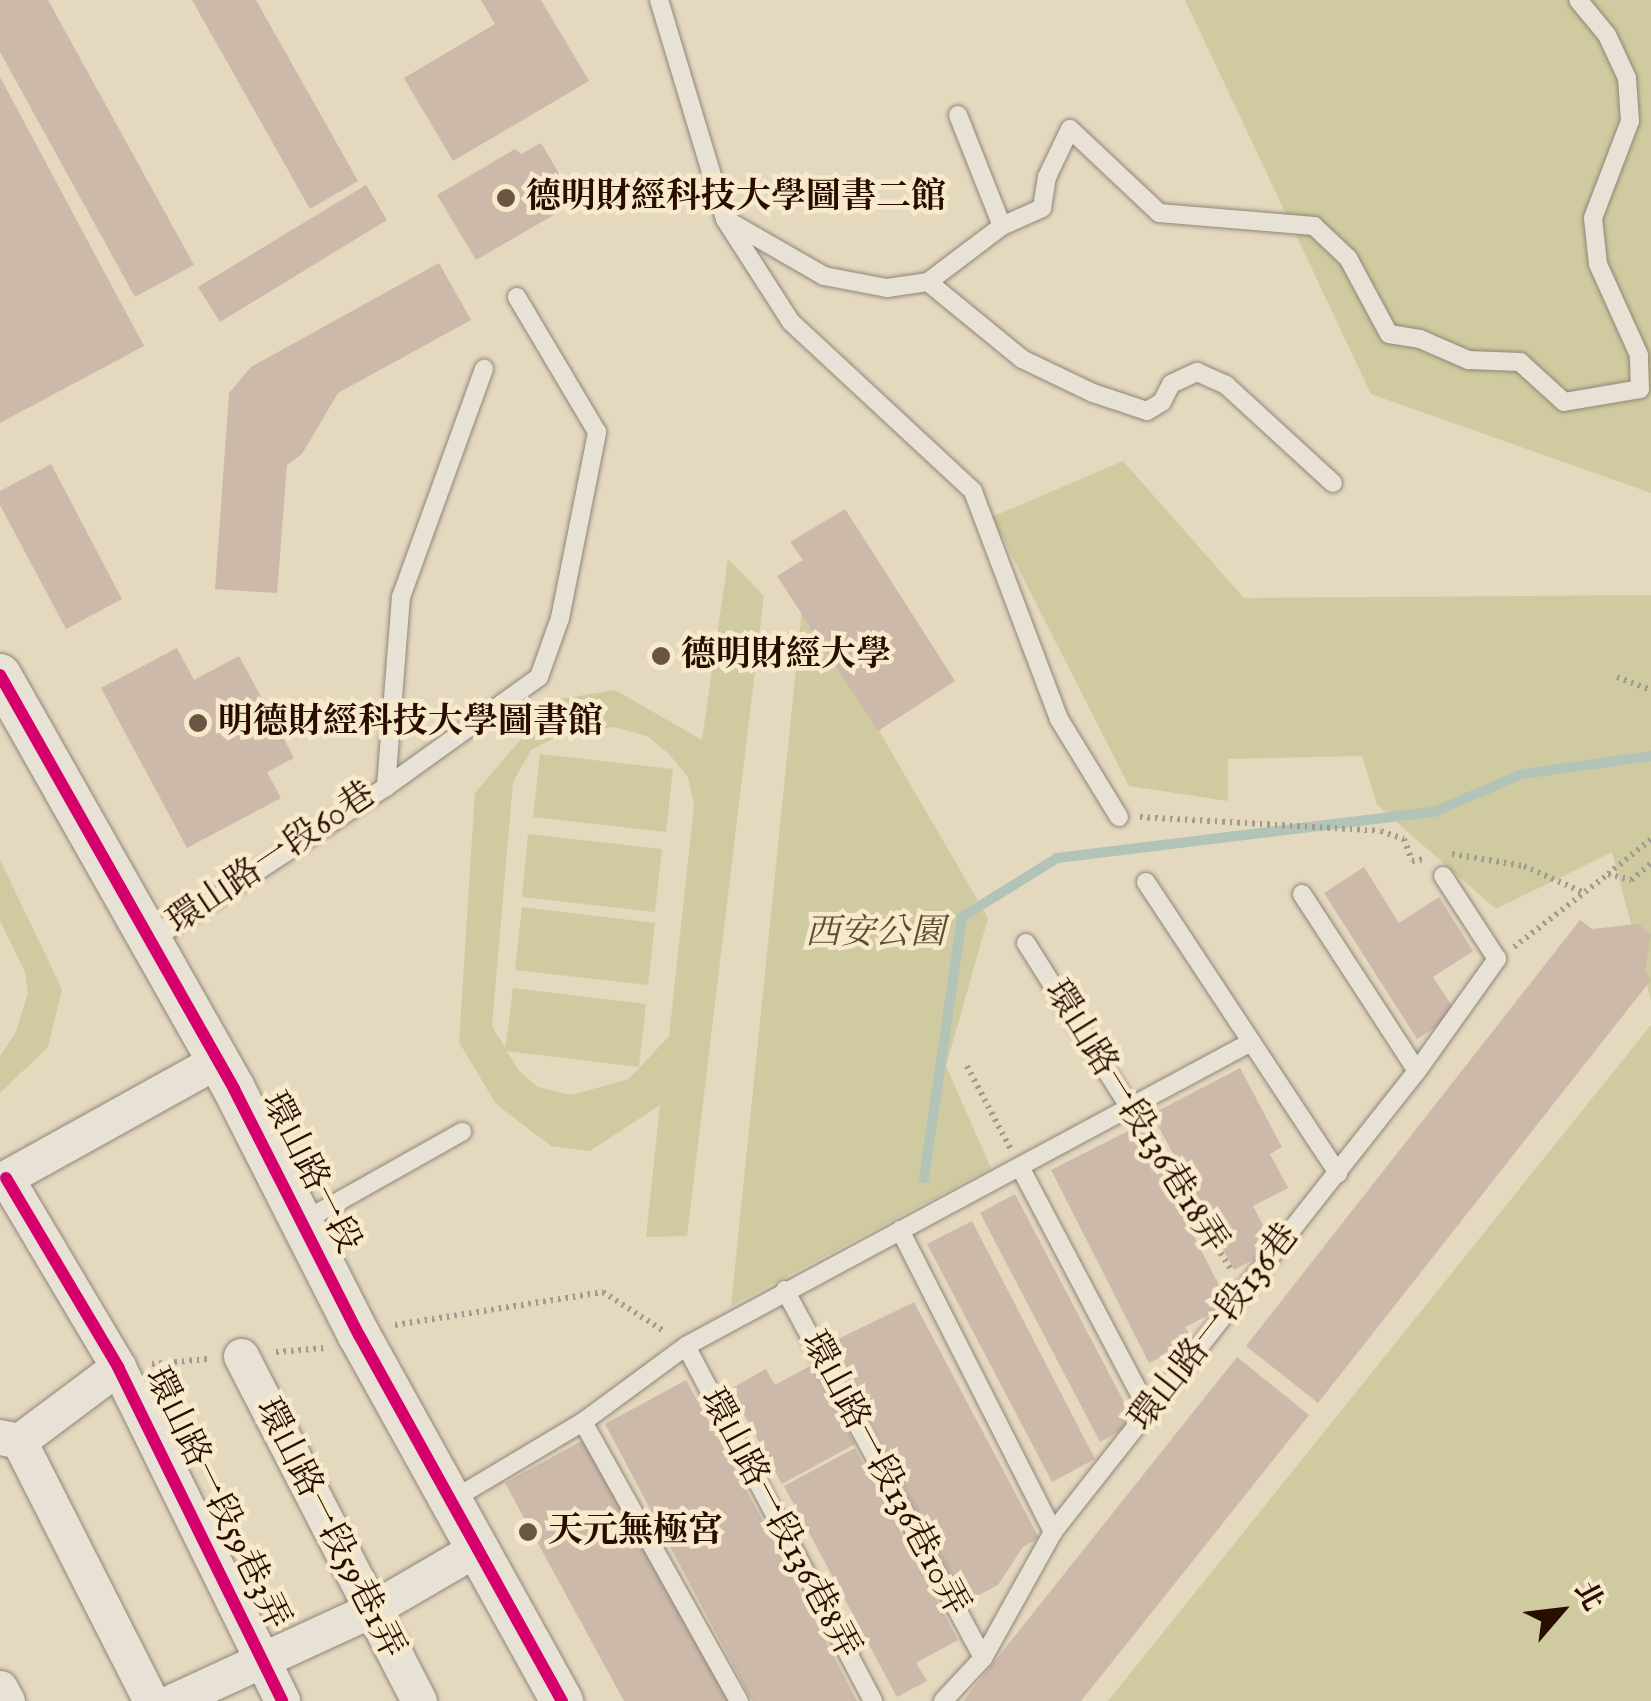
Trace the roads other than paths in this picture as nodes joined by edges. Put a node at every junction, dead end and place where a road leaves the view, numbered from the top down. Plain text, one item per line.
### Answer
1 (658, 0) edge
2 (1578, 0) edge
3 (958, 116) dead end
4 (725, 219) junction
5 (1002, 226) junction
6 (928, 282) junction
7 (516, 297) dead end
8 (484, 369) dead end
9 (1333, 483) dead end
10 (0, 675) edge
11 (386, 788) junction
12 (1119, 818) road end
13 (1443, 876) dead end
14 (1146, 882) dead end
15 (1302, 894) dead end
16 (151, 940) junction
17 (1026, 943) dead end
18 (1251, 1042) junction
19 (218, 1060) junction
20 (1417, 1071) junction
21 (1130, 1108) junction
22 (462, 1132) dead end
23 (1020, 1167) junction
24 (1338, 1173) junction
25 (3, 1180) edge
26 (302, 1222) junction
27 (900, 1230) junction
28 (785, 1290) junction
29 (686, 1346) junction
30 (241, 1356) dead end
31 (118, 1368) junction
32 (1149, 1412) junction
33 (584, 1422) junction
34 (10, 1439) edge
35 (452, 1500) junction
36 (1053, 1532) junction
37 (479, 1547) junction
38 (368, 1611) junction
39 (259, 1657) junction
40 (983, 1658) junction
41 (0, 1688) edge
42 (7, 1701) edge
43 (151, 1701) edge
44 (173, 1701) edge
45 (282, 1701) edge
46 (418, 1701) edge
47 (562, 1701) edge
48 (738, 1701) edge
49 (873, 1701) edge
50 (943, 1701) edge

1 - 4 lane
2 - 5 lane
3 - 5 lane
4 - 6 lane
4 - 12 lane
5 - 6 lane
6 - 9 lane
7 - 11 lane
8 - 11 lane, 環山路一段60巷
10 - 16 street, 環山路一段
11 - 16 lane, 環山路一段60巷
13 - 20 lane, 環山路一段136巷
14 - 18 lane
15 - 20 lane
16 - 19 street, 環山路一段
17 - 21 lane, 環山路一段136巷18弄
18 - 21 lane
18 - 24 lane
19 - 25 street
19 - 26 street, 環山路一段
20 - 24 lane, 環山路一段136巷
21 - 23 lane
22 - 26 lane
23 - 27 lane
23 - 32 lane
24 - 32 lane, 環山路一段136巷
25 - 31 street, 環山路一段59巷3弄
26 - 35 street, 環山路一段
27 - 28 lane
27 - 36 lane
28 - 29 lane
28 - 40 lane, 環山路一段136巷10弄
29 - 33 lane
29 - 49 lane, 環山路一段136巷8弄
30 - 38 street, 環山路一段59巷1弄
31 - 34 street
31 - 39 street, 環山路一段59巷3弄
32 - 36 lane, 環山路一段136巷
33 - 35 lane
33 - 48 lane
34 - 43 street
35 - 37 street, 環山路一段
36 - 40 lane, 環山路一段136巷
37 - 38 street
37 - 47 street, 環山路一段
38 - 39 street
38 - 46 street, 環山路一段59巷1弄
39 - 44 street
39 - 45 street, 環山路一段59巷3弄
40 - 50 lane, 環山路一段136巷
41 - 42 street

